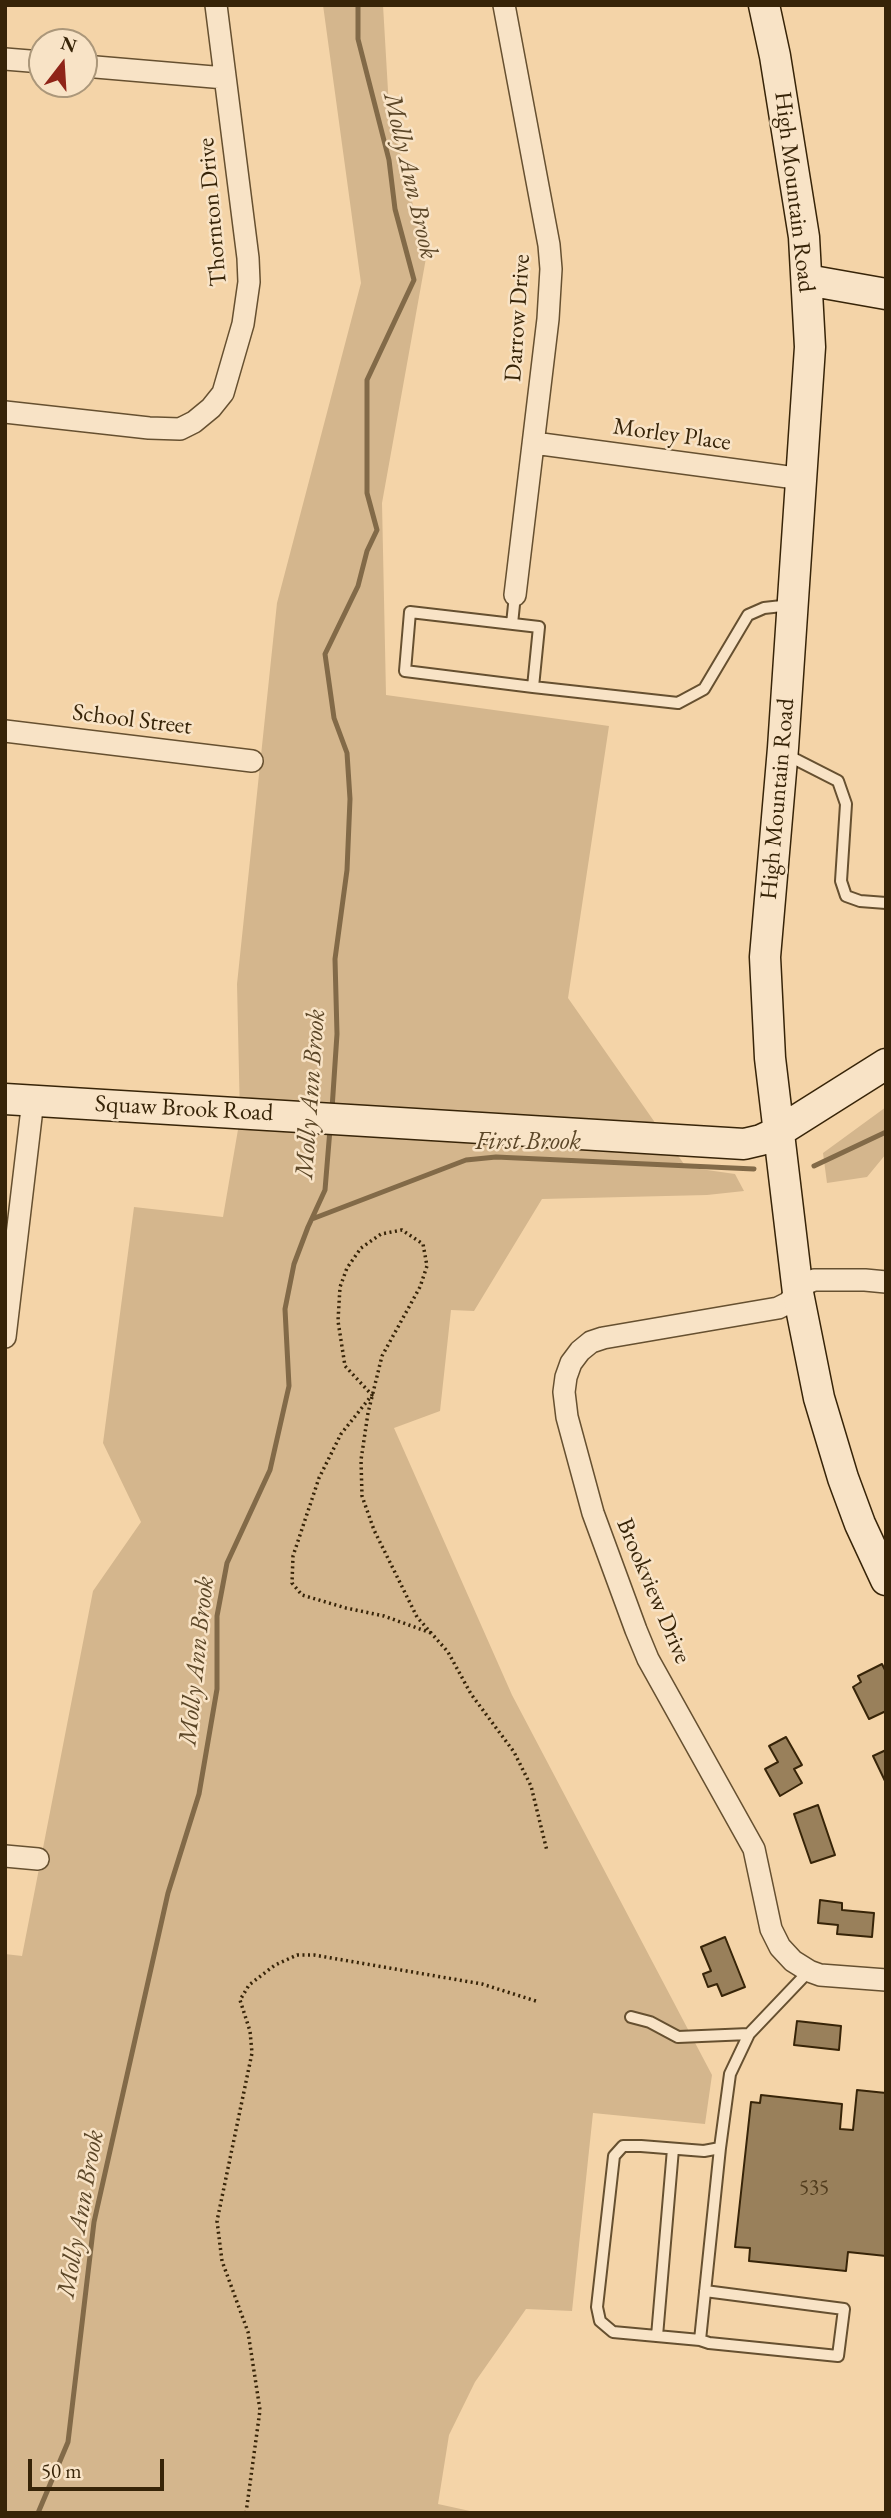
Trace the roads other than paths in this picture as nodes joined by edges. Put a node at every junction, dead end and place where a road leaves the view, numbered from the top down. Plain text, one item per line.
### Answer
1 (216, 5) edge
2 (504, 5) edge
3 (764, 5) edge
4 (5, 59) edge
5 (28, 61) edge
6 (98, 67) edge
7 (225, 78) junction
8 (807, 280) junction
9 (886, 294) edge
10 (5, 412) edge
11 (534, 443) junction
12 (803, 479) junction
13 (515, 595) joint
14 (793, 605) junction
15 (512, 624) junction
16 (533, 687) junction
17 (5, 732) edge
18 (783, 752) junction
19 (252, 761) dead end
20 (886, 903) edge
21 (886, 1064) edge
22 (19, 1099) edge
23 (778, 1132) junction
24 (886, 1283) edge
25 (798, 1293) junction
26 (5, 1337) edge
27 (886, 1580) edge
28 (5, 1856) edge
29 (38, 1859) dead end
30 (809, 1971) junction
31 (886, 1980) edge
32 (631, 2017) dead end
33 (749, 2034) junction
34 (720, 2148) junction
35 (673, 2149) junction
36 (705, 2291) junction
37 (657, 2336) junction
38 (700, 2340) junction

1 - 7 street, Thornton Drive
2 - 11 street, Darrow Drive
3 - 8 street, High Mountain Road
4 - 5 street
6 - 7 street
7 - 10 street, Thornton Drive
8 - 9 street
8 - 12 street, High Mountain Road
11 - 12 street, Morley Place
11 - 13 street, Darrow Drive
12 - 14 street, High Mountain Road
13 - 15 lane
14 - 16 lane
14 - 18 street, High Mountain Road
15 - 16 lane
15 - 16 lane
17 - 19 street, School Street
18 - 20 lane
18 - 23 street, High Mountain Road
21 - 23 street, Squaw Brook Road
22 - 23 street, Squaw Brook Road
22 - 26 street
23 - 25 street, High Mountain Road
24 - 25 street, Brookview Drive
25 - 27 street, High Mountain Road
25 - 30 street, Brookview Drive
28 - 29 street
30 - 31 street
30 - 33 lane
32 - 33 lane
33 - 34 lane
34 - 35 lane
34 - 36 lane
35 - 37 lane
35 - 37 lane
36 - 38 lane
36 - 38 lane
37 - 38 lane

